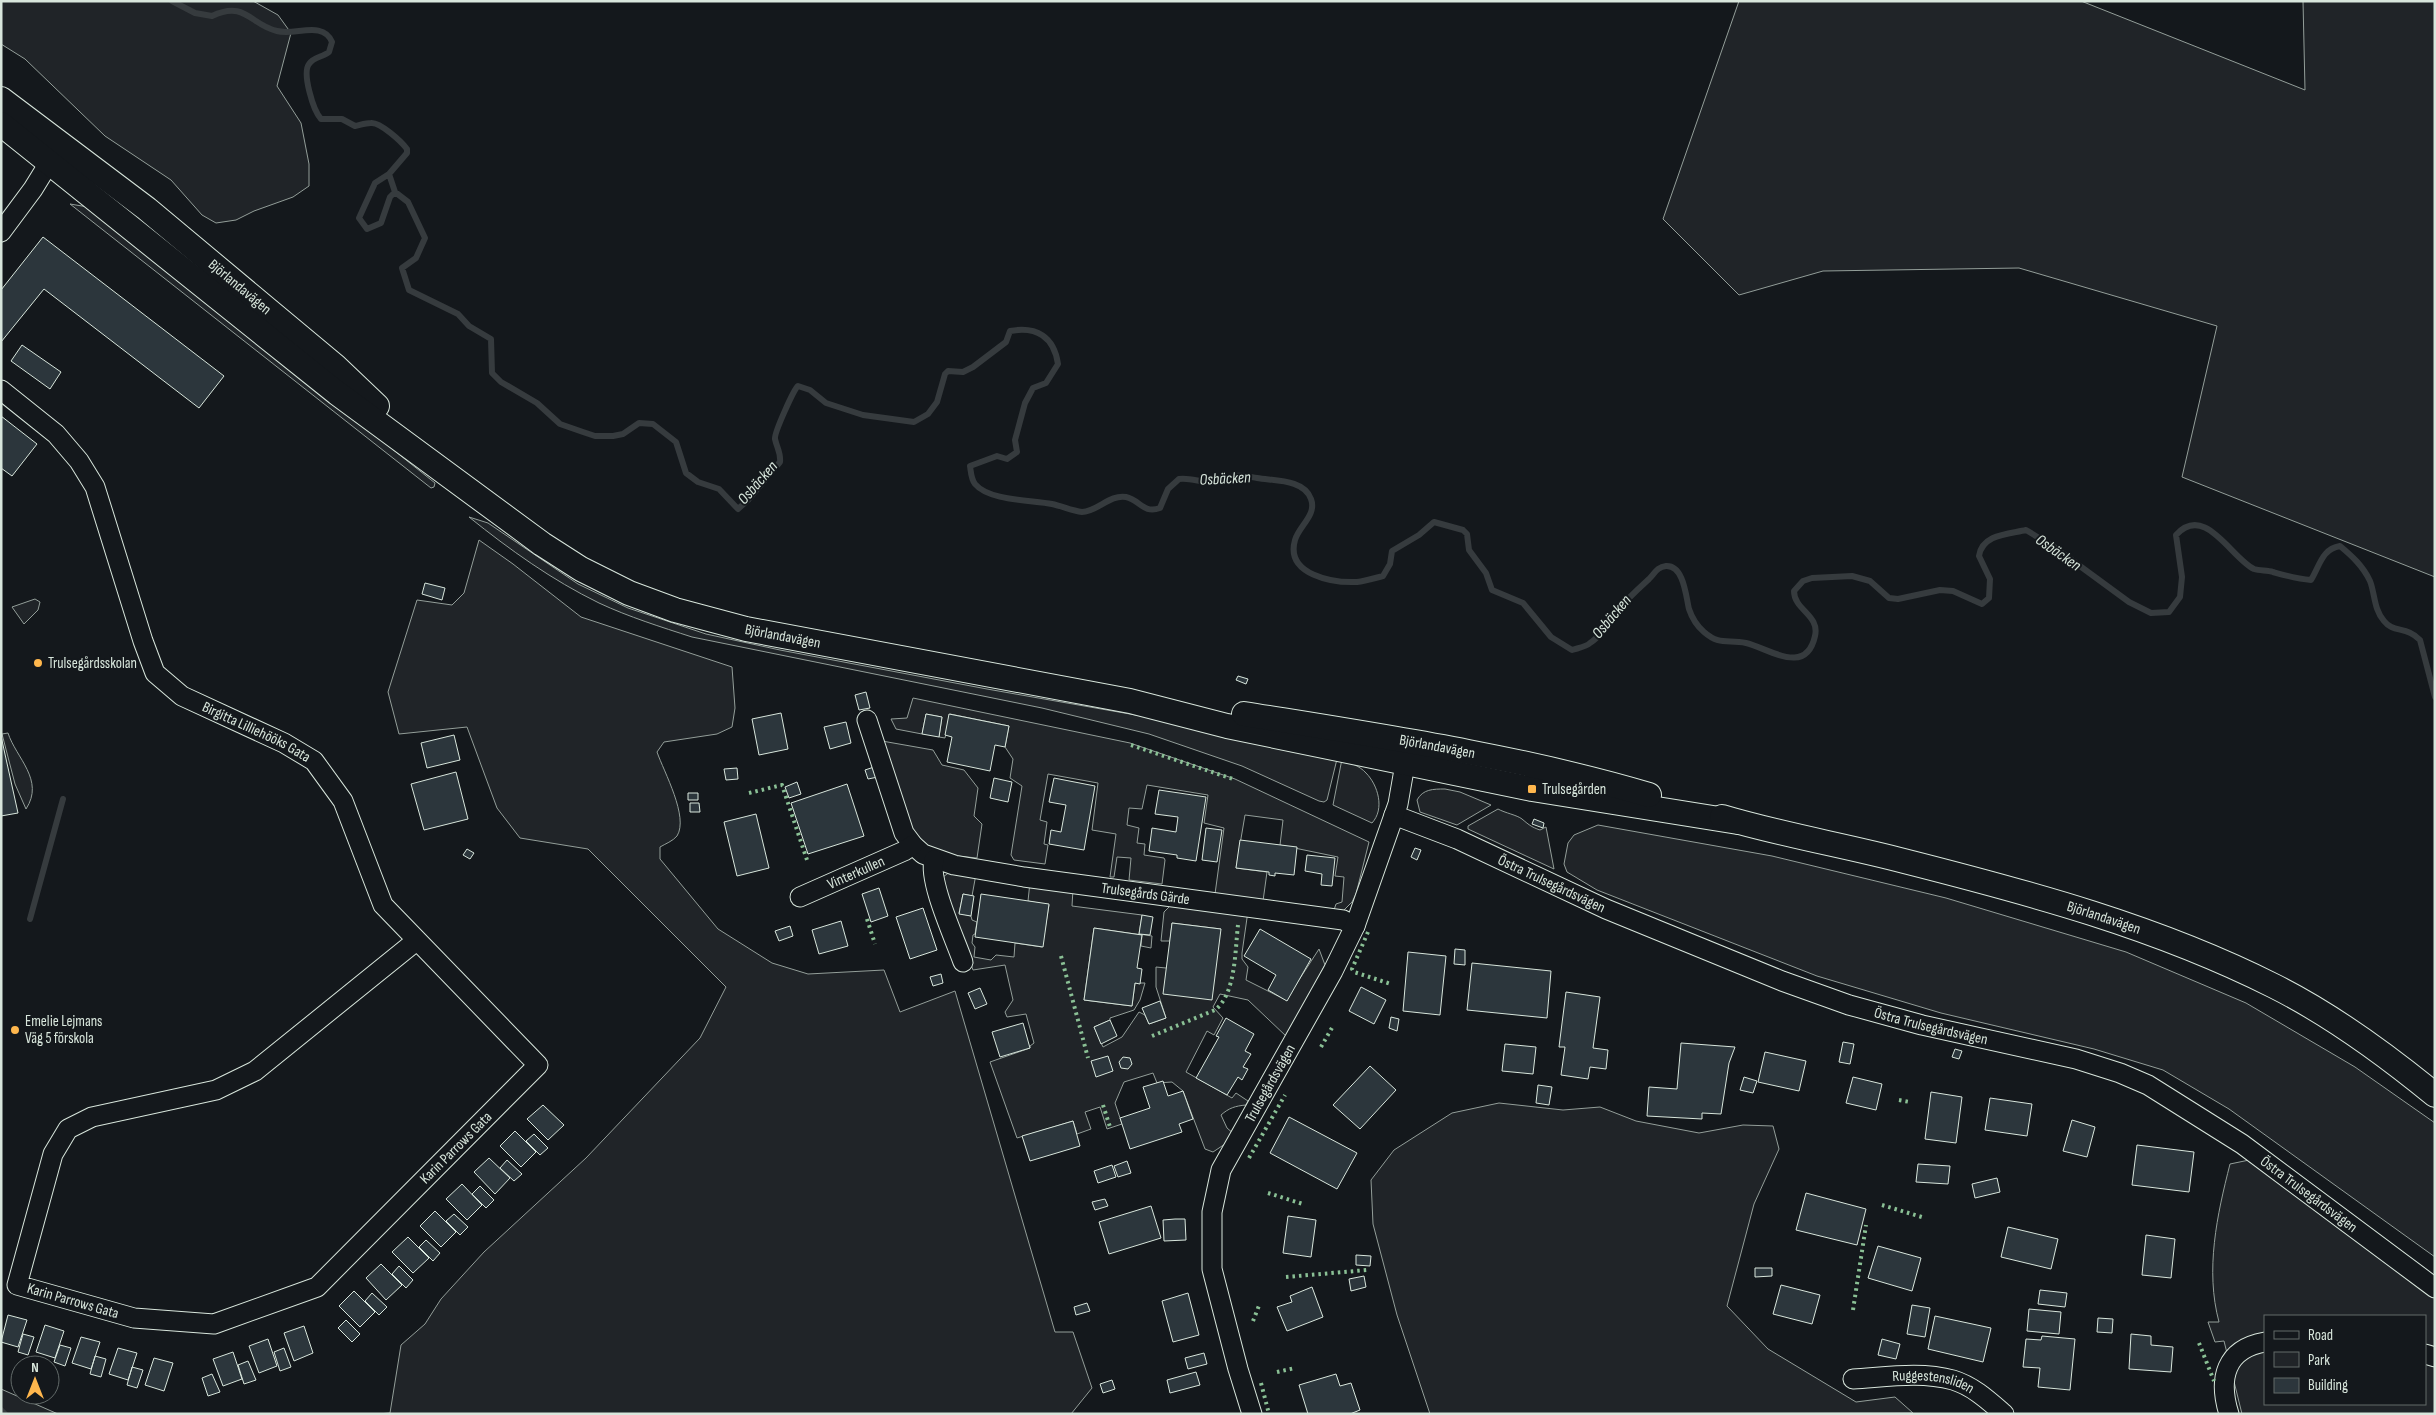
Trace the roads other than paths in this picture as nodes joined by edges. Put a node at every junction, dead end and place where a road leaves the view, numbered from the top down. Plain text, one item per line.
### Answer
1 (1, 99) edge
2 (1, 124) edge
3 (56, 154) junction
4 (1, 232) edge
5 (1, 390) edge
6 (1130, 701) junction
7 (867, 720) dead end
8 (1408, 740) junction
9 (1405, 764) junction
10 (1394, 815) junction
11 (1738, 822) junction
12 (913, 845) junction
13 (934, 860) junction
14 (800, 898) dead end
15 (1355, 926) junction
16 (416, 941) junction
17 (963, 962) dead end
18 (538, 1065) joint
19 (2435, 1095) edge
20 (9, 1283) edge
21 (2435, 1288) edge
22 (2264, 1342) edge
23 (1853, 1379) dead end
24 (1252, 1414) edge
25 (2004, 1414) edge
26 (2229, 1414) edge

1 - 3 street, Björlandavägen
2 - 3 street, Björlandavägen
3 - 4 street
3 - 6 street, Björlandavägen
5 - 16 street, Birgitta Lilliehööks Gata
6 - 8 street, Björlandavägen
6 - 9 street, Björlandavägen
7 - 12 street, Trulsegårds Gärde
8 - 9 street
8 - 11 street, Björlandavägen
9 - 10 street, Trulsegårdsvägen
9 - 11 street, Björlandavägen
10 - 15 street, Trulsegårdsvägen
10 - 21 street, Östra Trulsegårdsvägen
11 - 19 street, Björlandavägen
12 - 13 street, Trulsegårds Gärde
12 - 14 street, Vinterkullen
13 - 15 street, Trulsegårds Gärde
13 - 17 street
15 - 24 street, Trulsegårdsvägen
16 - 18 street, Birgitta Lilliehööks Gata
16 - 20 street, Karin Parrows Gata
18 - 20 street, Karin Parrows Gata
22 - 26 street
23 - 25 street, Ruggestensliden

